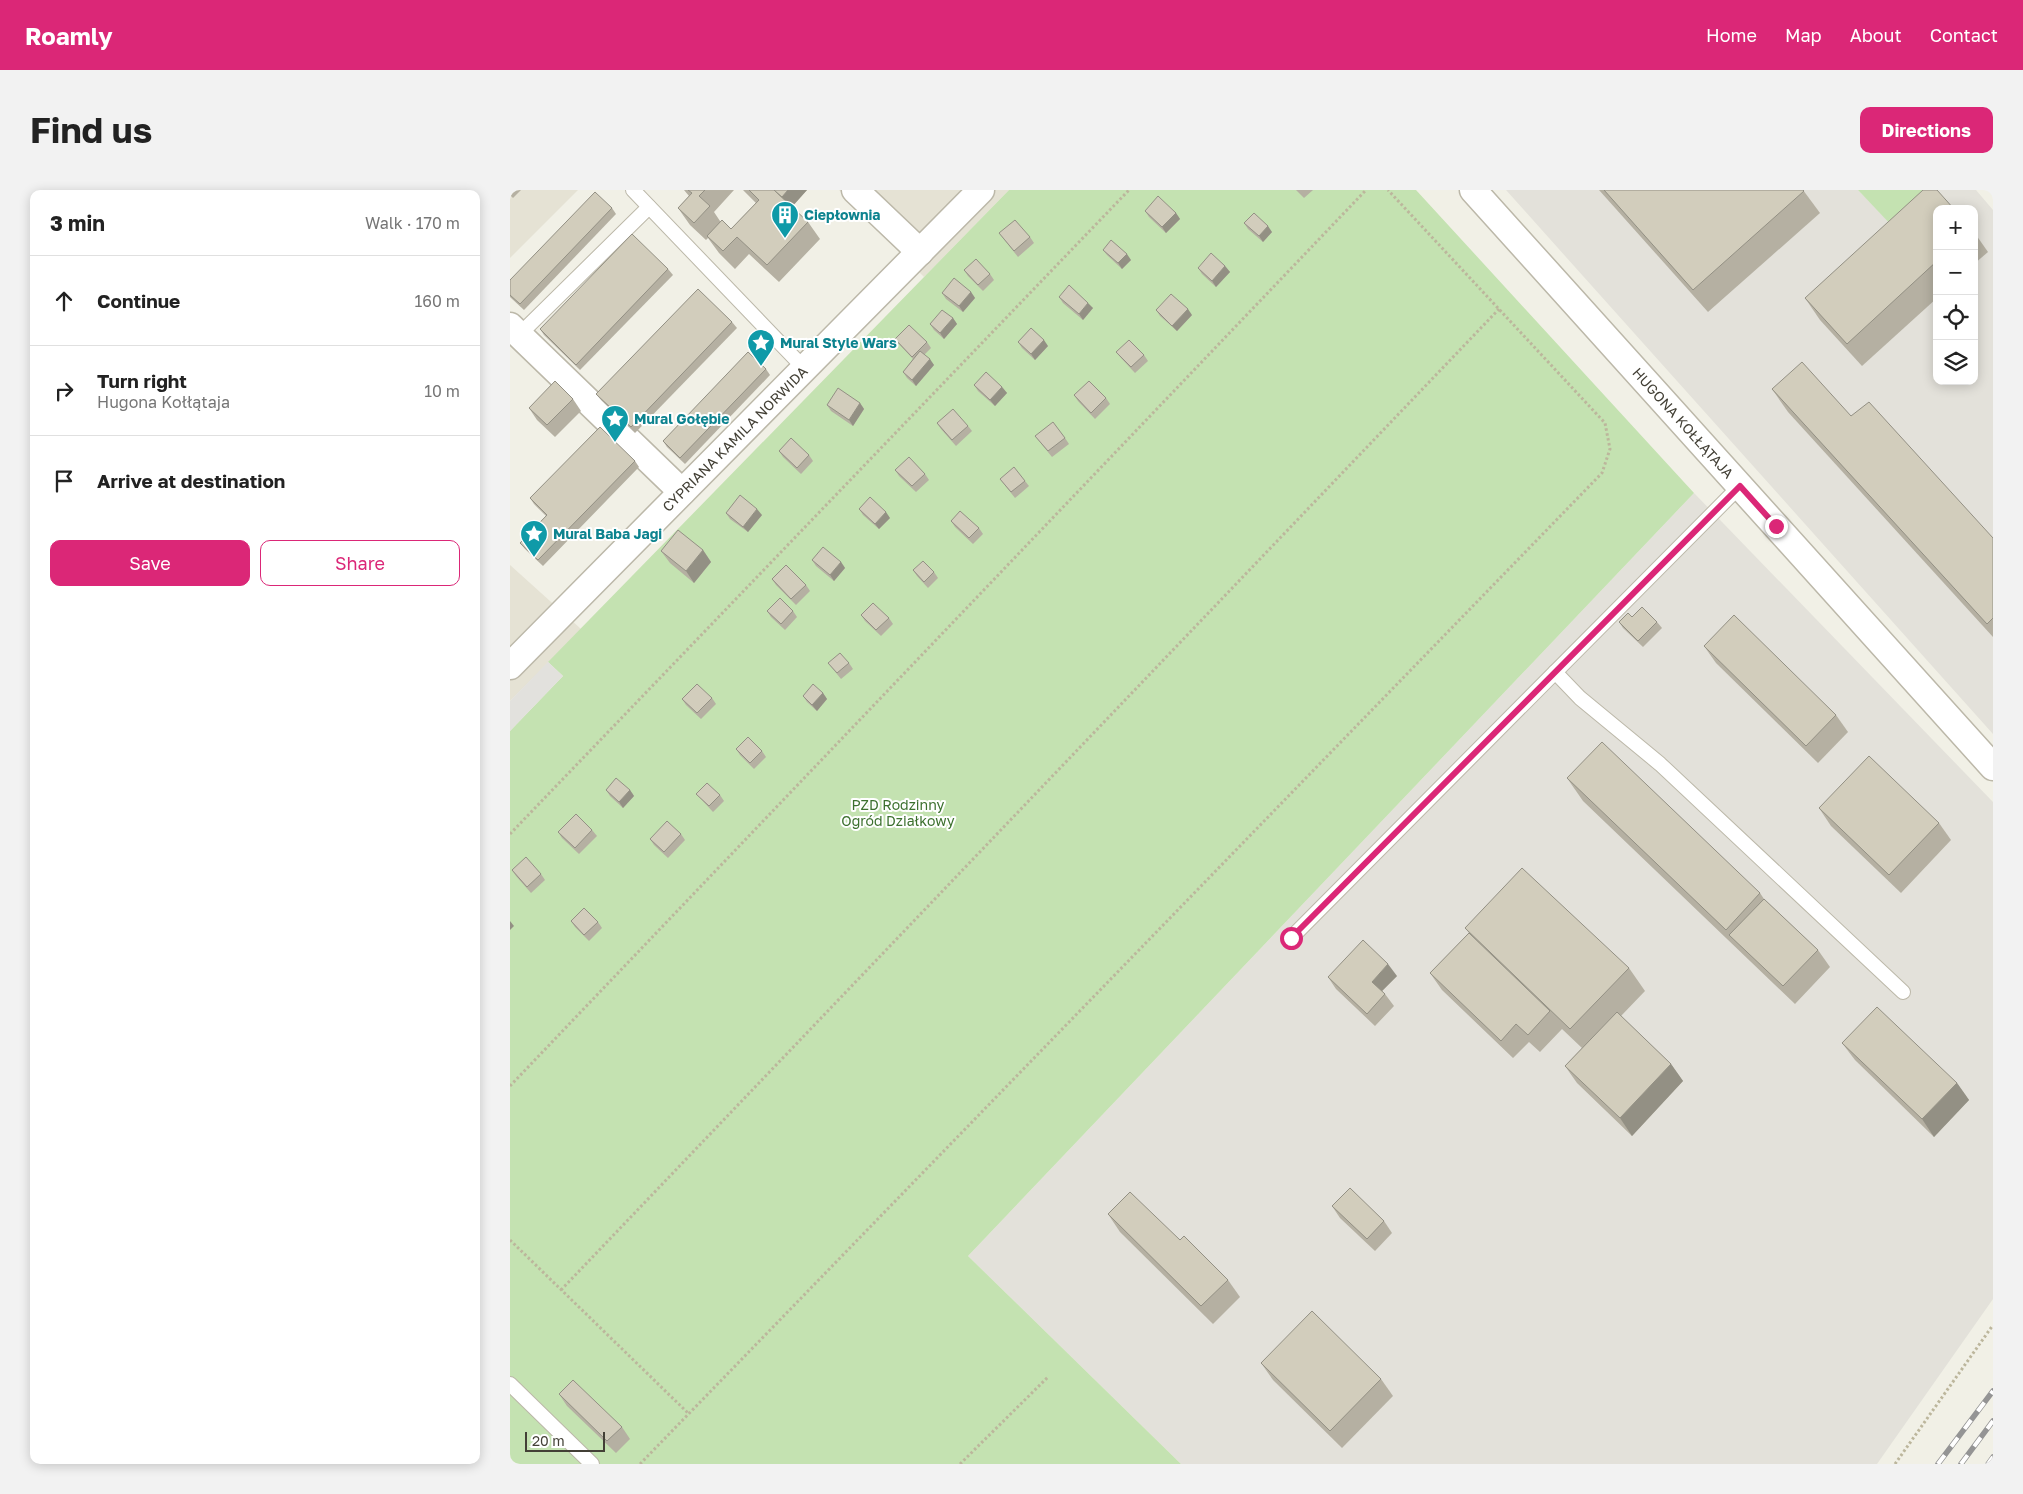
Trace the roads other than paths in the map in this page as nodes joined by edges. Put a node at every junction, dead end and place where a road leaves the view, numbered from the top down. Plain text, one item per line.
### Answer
1 (633, 190) edge
2 (855, 190) edge
3 (981, 190) edge
4 (1473, 190) edge
5 (649, 207) junction
6 (920, 252) junction
7 (515, 330) edge
8 (804, 368) junction
9 (1740, 486) junction
10 (682, 492) junction
11 (510, 666) edge
12 (1555, 672) junction
13 (1993, 767) edge
14 (1291, 938) dead end
15 (1903, 992) dead end
16 (510, 1384) edge
17 (592, 1464) edge

1 - 5 lane
2 - 6 street
3 - 6 street, CYPRIANA KAMILA NORWIDA
4 - 9 street, HUGONA KOŁŁĄTAJA
5 - 7 lane
5 - 8 lane
6 - 8 street, CYPRIANA KAMILA NORWIDA
7 - 10 street
8 - 10 street, CYPRIANA KAMILA NORWIDA
9 - 12 lane
9 - 13 street, HUGONA KOŁŁĄTAJA
10 - 11 street, CYPRIANA KAMILA NORWIDA
12 - 14 lane
12 - 15 lane
16 - 17 lane

